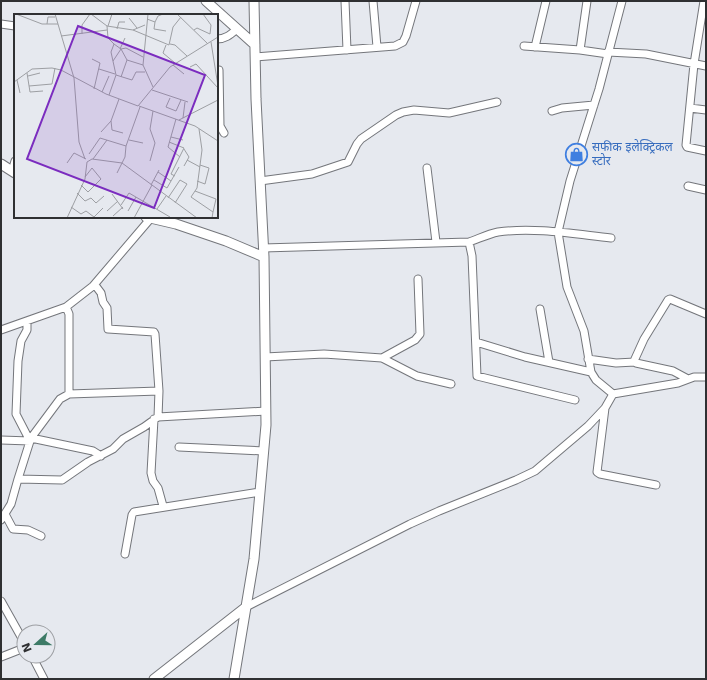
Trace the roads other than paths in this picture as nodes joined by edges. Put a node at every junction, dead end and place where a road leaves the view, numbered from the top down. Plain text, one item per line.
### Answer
1 (206, 1) edge
2 (254, 1) edge
3 (345, 1) edge
4 (373, 1) edge
5 (416, 1) edge
6 (546, 1) edge
7 (587, 1) edge
8 (622, 1) edge
9 (704, 1) edge
10 (1, 24) edge
11 (14, 26) edge
12 (237, 29) junction
13 (218, 39) edge
14 (255, 45) junction
15 (524, 46) dead end
16 (535, 47) junction
17 (377, 48) junction
18 (347, 50) junction
19 (580, 50) junction
20 (608, 53) junction
21 (255, 57) junction
22 (694, 64) junction
23 (706, 66) edge
24 (218, 70) edge
25 (497, 102) dead end
26 (594, 105) junction
27 (690, 108) junction
28 (706, 110) edge
29 (552, 111) dead end
30 (218, 126) edge
31 (224, 133) dead end
32 (686, 147) junction
33 (706, 151) edge
34 (683, 154) dead end
35 (1, 164) edge
36 (427, 168) dead end
37 (13, 172) edge
38 (260, 181) junction
39 (688, 186) dead end
40 (706, 190) edge
41 (148, 218) edge
42 (166, 219) edge
43 (558, 232) junction
44 (611, 238) dead end
45 (436, 242) junction
46 (468, 242) junction
47 (264, 253) junction
48 (418, 279) dead end
49 (95, 285) junction
50 (66, 307) junction
51 (540, 309) dead end
52 (706, 314) edge
53 (27, 321) junction
54 (1, 330) edge
55 (476, 342) junction
56 (265, 357) junction
57 (382, 358) junction
58 (588, 359) junction
59 (549, 362) junction
60 (635, 362) junction
61 (591, 372) junction
62 (706, 378) edge
63 (688, 379) junction
64 (450, 384) dead end
65 (159, 391) junction
66 (69, 394) junction
67 (613, 394) junction
68 (575, 400) dead end
69 (605, 408) junction
70 (266, 411) junction
71 (156, 418) junction
72 (1, 440) edge
73 (30, 440) junction
74 (179, 447) dead end
75 (264, 451) junction
76 (101, 456) junction
77 (18, 479) junction
78 (656, 485) dead end
79 (260, 492) junction
80 (163, 506) junction
81 (3, 517) edge
82 (41, 536) dead end
83 (125, 554) dead end
84 (1, 601) edge
85 (246, 607) junction
86 (16, 628) edge
87 (16, 651) edge
88 (1, 657) edge
89 (36, 664) edge
90 (44, 679) edge
91 (154, 679) edge
92 (234, 679) edge

1 - 12 main road
2 - 14 main road
3 - 18 street
4 - 17 street
5 - 17 street
6 - 16 street
7 - 19 street
8 - 20 street
9 - 22 street
10 - 11 street
12 - 13 street
12 - 14 main road
14 - 21 main road
15 - 16 street
16 - 19 street
17 - 18 street
18 - 21 street
19 - 20 street
20 - 22 street
20 - 26 street
21 - 38 main road
22 - 23 street
22 - 27 street
24 - 30 street
25 - 38 street
26 - 29 street
26 - 43 street
27 - 28 street
27 - 32 street
30 - 31 street
32 - 33 street
32 - 34 street
35 - 37 main road
36 - 45 street
38 - 47 main road
39 - 40 street
41 - 42 main road
41 - 49 street
42 - 47 main road
43 - 44 street
43 - 46 street
43 - 58 street
45 - 46 street
45 - 47 street
46 - 55 street
47 - 56 main road
48 - 57 street
49 - 50 street
49 - 65 street
50 - 53 street
50 - 66 street
51 - 59 street
52 - 60 street
53 - 54 street
53 - 73 street
55 - 59 street
55 - 68 street
56 - 57 street
56 - 70 main road
57 - 64 street
58 - 60 street
58 - 61 street
59 - 61 street
60 - 63 street
61 - 67 street
62 - 63 street
63 - 67 street
65 - 66 street
65 - 71 street
66 - 73 street
67 - 69 street
69 - 78 street
69 - 85 street
70 - 71 street
70 - 75 main road
71 - 76 street
71 - 80 street
72 - 73 street
73 - 76 street
73 - 77 street
74 - 75 street
75 - 79 main road
76 - 77 street
77 - 81 street
79 - 80 street
79 - 85 main road
80 - 83 street
81 - 82 street
84 - 86 street
85 - 91 main road
85 - 92 main road
87 - 88 street
89 - 90 street

